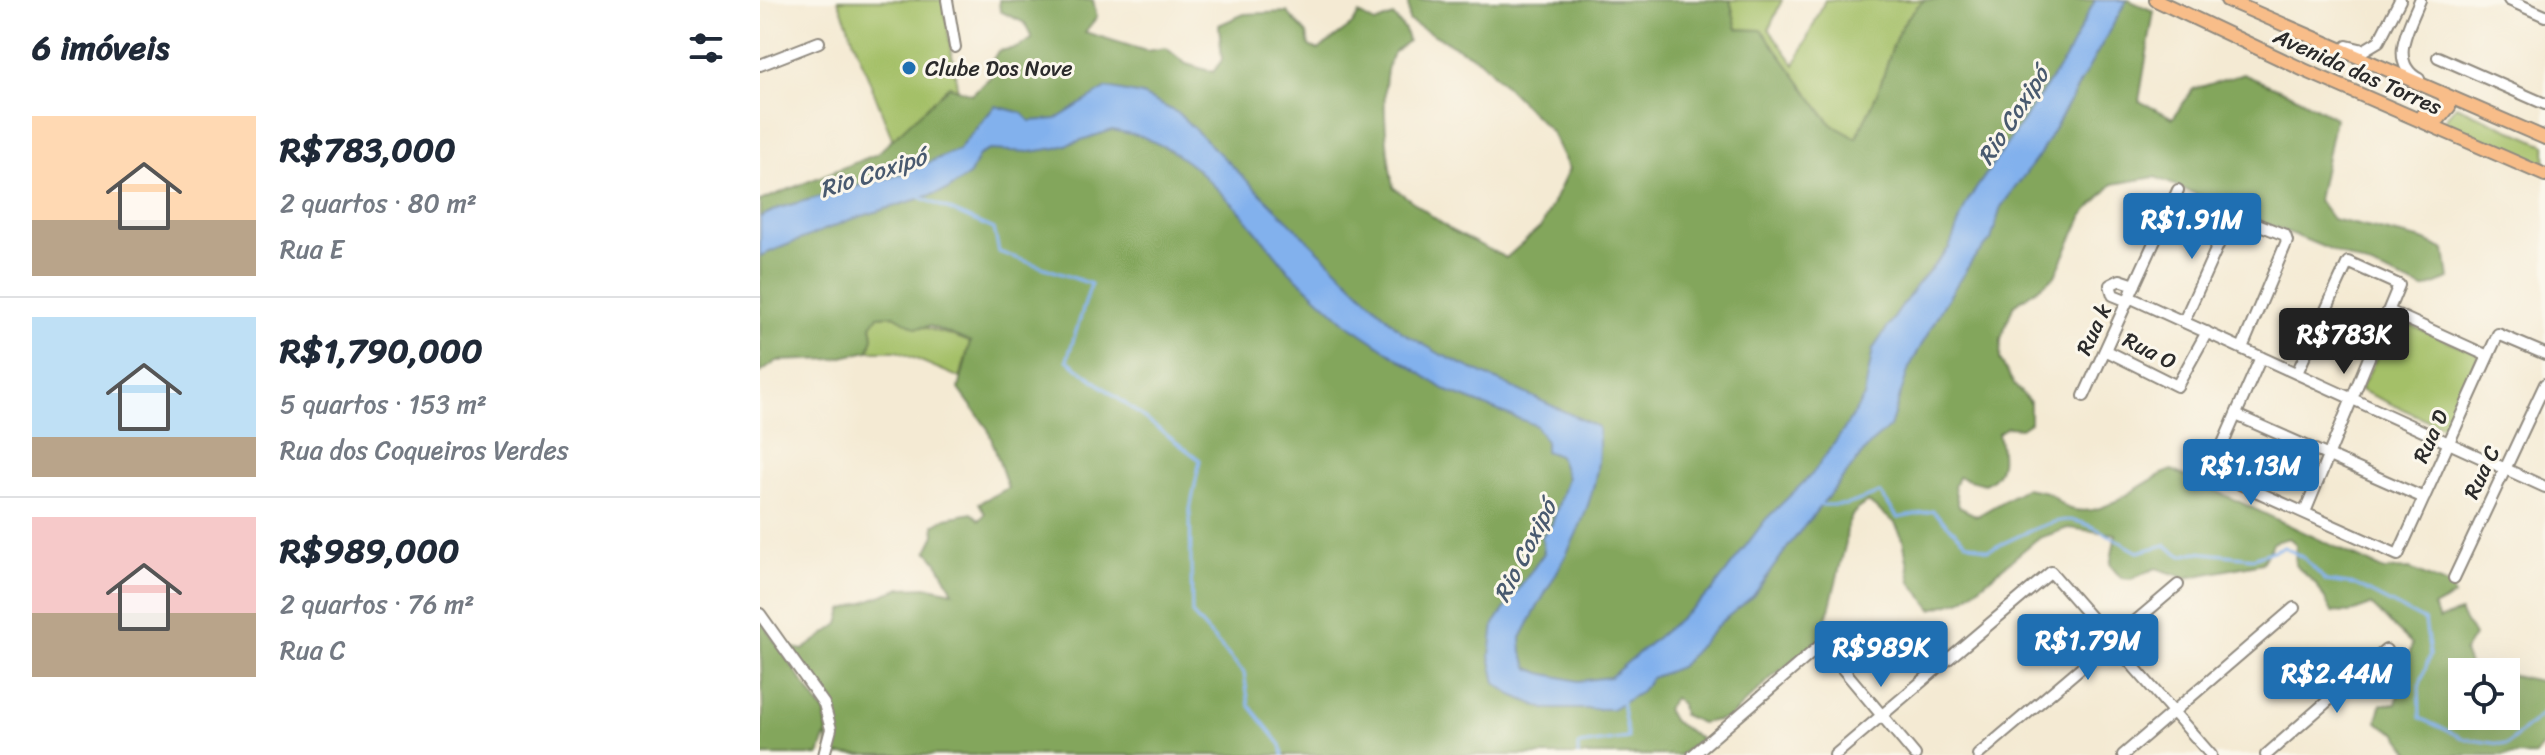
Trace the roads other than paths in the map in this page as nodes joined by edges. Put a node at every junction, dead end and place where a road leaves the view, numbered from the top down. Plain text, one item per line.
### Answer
1 (947, 0) edge
2 (2156, 0) edge
3 (2227, 0) edge
4 (2400, 0) edge
5 (2420, 0) edge
6 (2509, 0) edge
7 (2545, 16) edge
8 (2310, 36) junction
9 (819, 42) dead end
10 (955, 47) dead end
11 (2438, 57) dead end
12 (760, 65) edge
13 (2304, 70) junction
14 (2444, 96) junction
15 (2545, 104) edge
16 (2545, 138) edge
17 (2545, 175) edge
18 (2178, 190) dead end
19 (2135, 285) junction
20 (2129, 299) junction
21 (2389, 311) junction
22 (2184, 321) junction
23 (2207, 332) junction
24 (2242, 348) junction
25 (2105, 350) junction
26 (2545, 354) edge
27 (2488, 356) junction
28 (2261, 357) junction
29 (2297, 373) junction
30 (2545, 384) edge
31 (2084, 396) dead end
32 (2352, 399) junction
33 (2236, 415) junction
34 (2449, 443) junction
35 (2329, 456) junction
36 (2505, 469) junction
37 (2545, 487) edge
38 (2424, 498) junction
39 (2305, 512) junction
40 (2454, 578) dead end
41 (2178, 585) dead end
42 (2294, 608) dead end
43 (760, 614) edge
44 (2111, 640) junction
45 (2386, 650) dead end
46 (2174, 711) junction
47 (1880, 716) junction
48 (824, 755) edge
49 (1693, 755) edge
50 (1835, 755) edge
51 (1915, 755) edge
52 (1978, 755) edge
53 (2123, 755) edge
54 (2211, 755) edge
55 (2266, 755) edge

1 - 10 street
2 - 13 main road, Avenida das Torres
3 - 8 main road, Avenida das Torres
4 - 8 street
5 - 14 street
6 - 7 street
8 - 14 main road, Avenida das Torres
9 - 12 street
11 - 15 street
13 - 14 main road
13 - 17 main road, Avenida das Torres
14 - 16 main road, Avenida das Torres
18 - 19 street, Rua k
19 - 20 street, Rua k
19 - 20 street
20 - 22 street
20 - 25 street, Rua k
21 - 27 street
21 - 29 street
21 - 32 street
22 - 23 street
22 - 24 street
23 - 24 street
23 - 25 street, Rua O
24 - 28 street
25 - 31 street, Rua k
26 - 27 street, Rua D
27 - 34 street, Rua D
28 - 29 street
28 - 33 street
29 - 32 street
30 - 36 street, Rua C
32 - 34 street
32 - 35 street
33 - 35 street
33 - 39 street
34 - 36 street
34 - 38 street, Rua D
35 - 38 street
35 - 39 street
36 - 37 street
36 - 40 street, Rua C
38 - 39 street, Rua D
41 - 44 street
42 - 46 street
43 - 48 street
44 - 46 street
44 - 47 street
44 - 52 street
45 - 55 street
46 - 53 street
46 - 54 street
47 - 49 street
47 - 50 street
47 - 51 street

